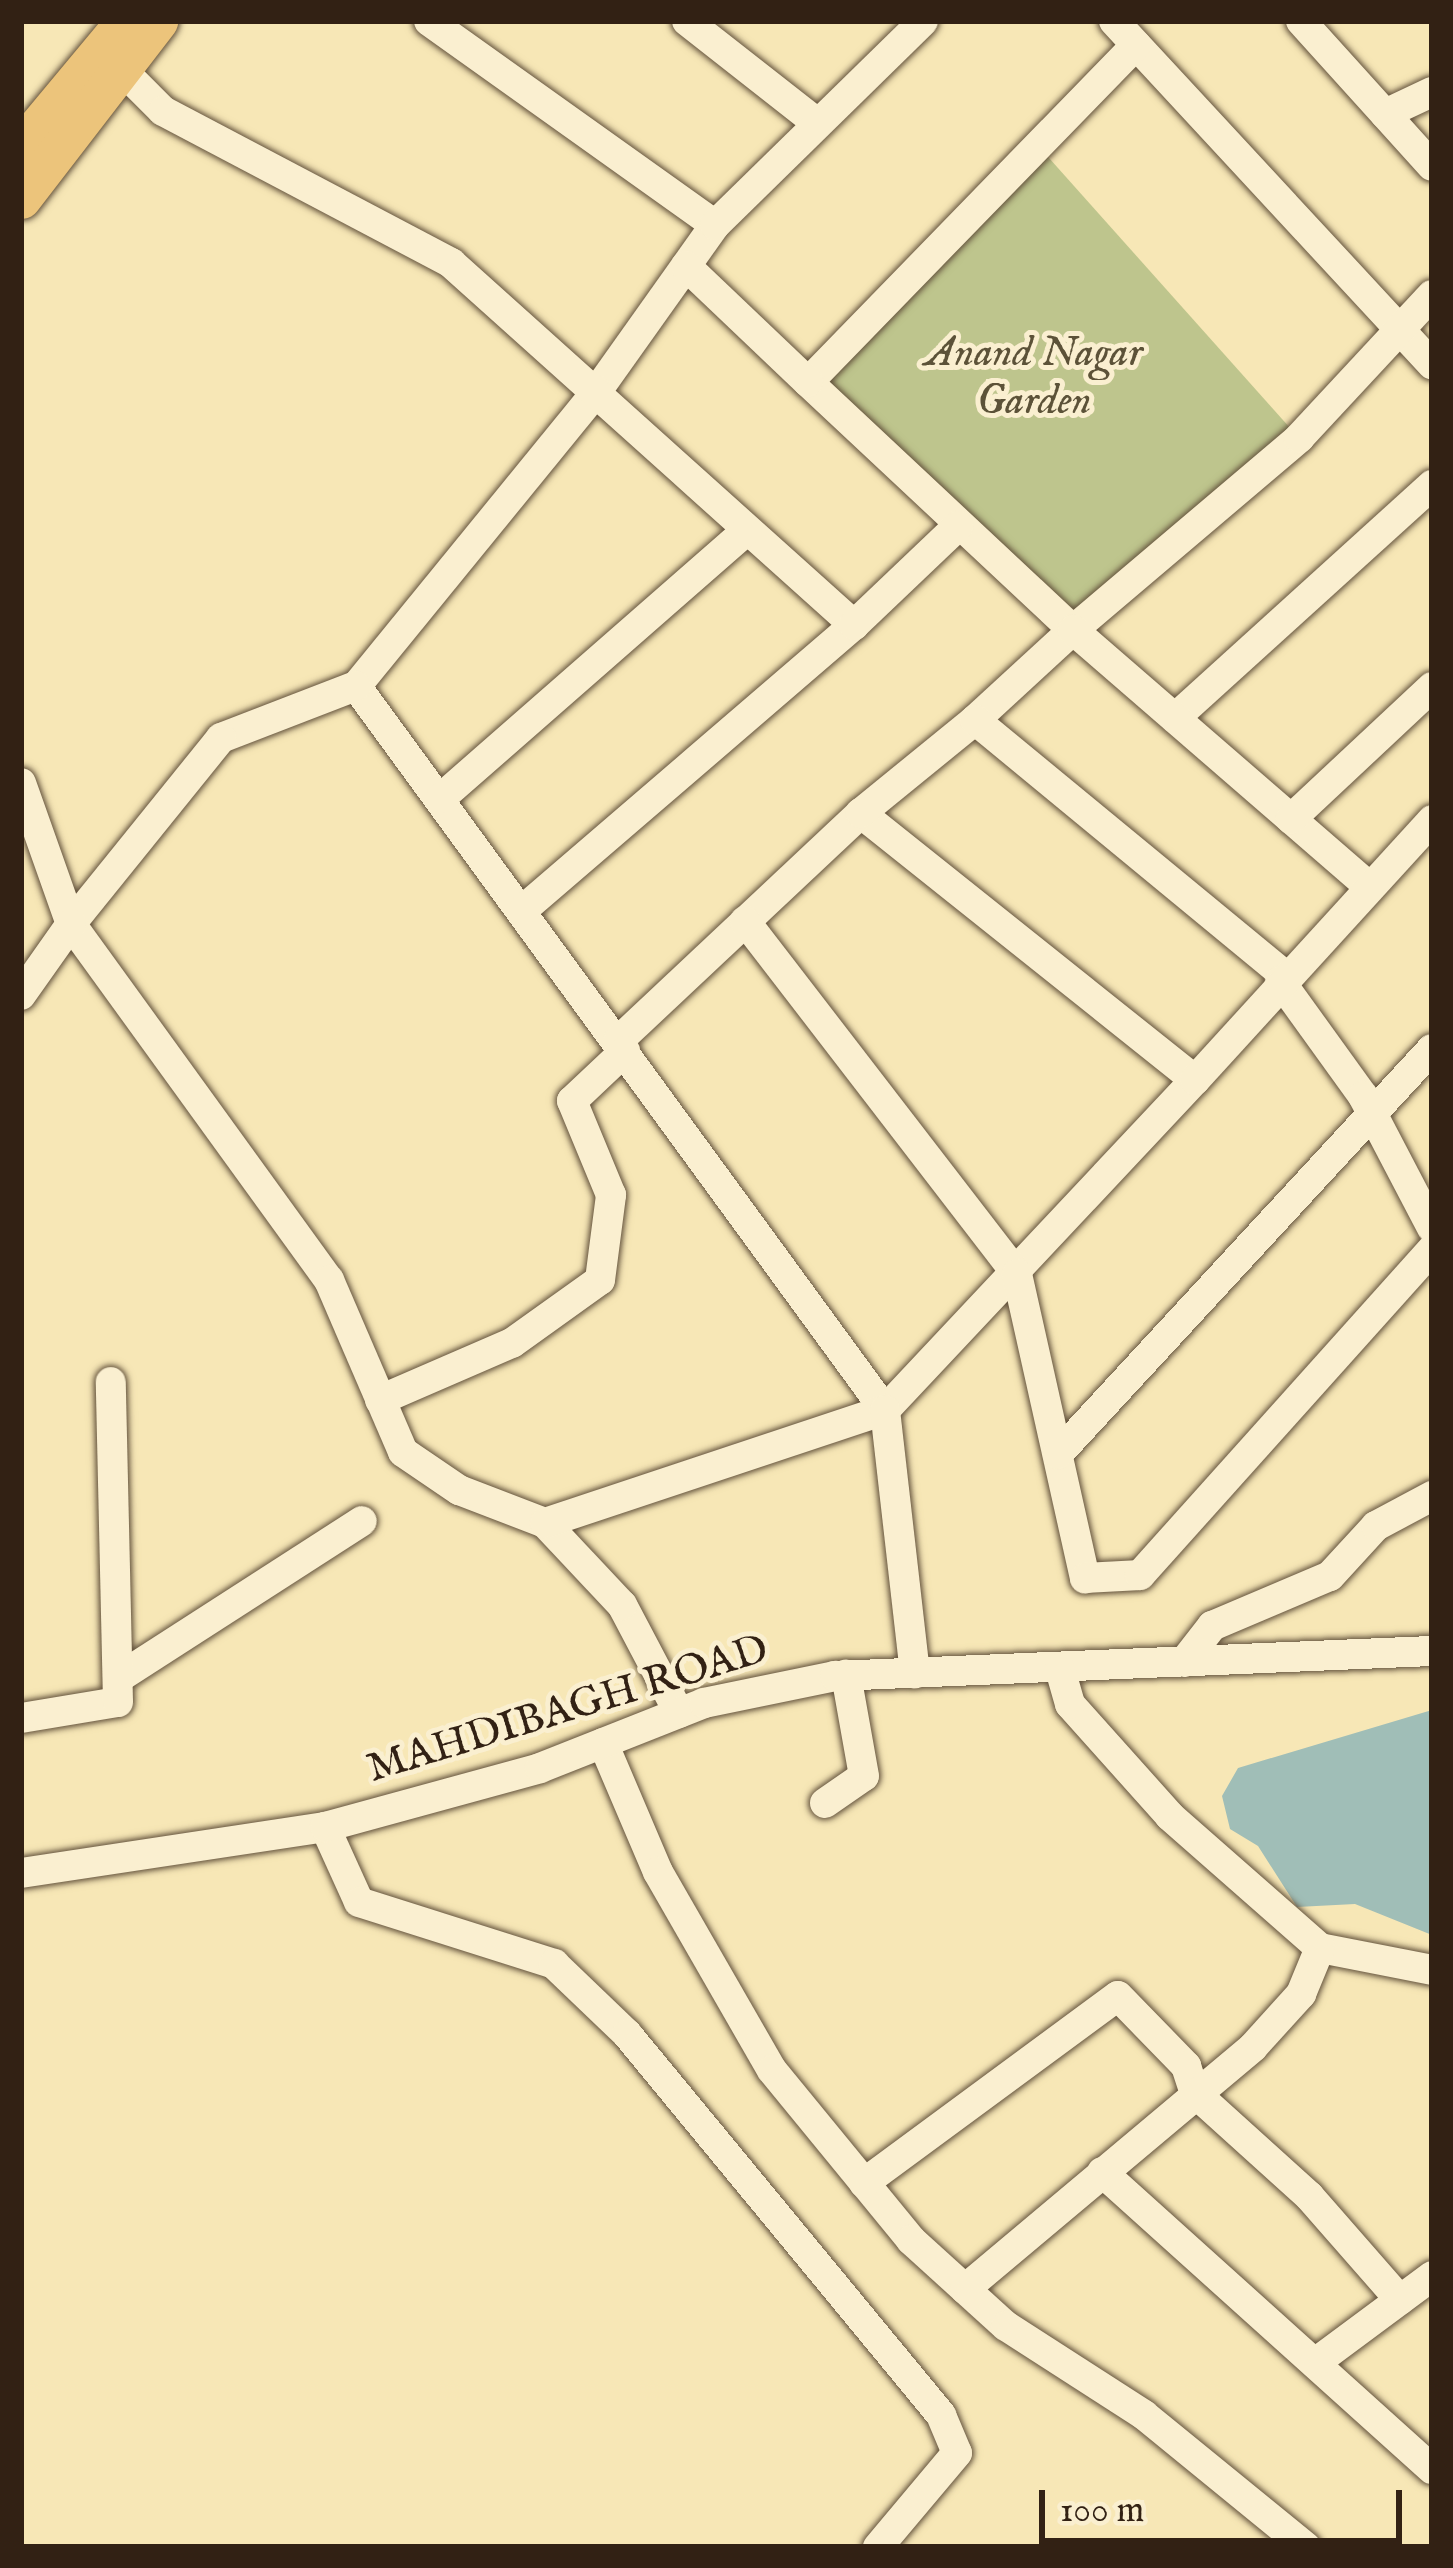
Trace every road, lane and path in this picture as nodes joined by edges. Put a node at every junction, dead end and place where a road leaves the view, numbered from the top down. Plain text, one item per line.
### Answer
1 (158, 21) edge
2 (429, 21) edge
3 (687, 21) edge
4 (923, 21) edge
5 (1114, 21) edge
6 (1301, 21) edge
7 (724, 31) edge
8 (1136, 45) junction
9 (116, 47) edge
10 (1432, 92) edge
11 (1385, 114) junction
12 (812, 119) junction
13 (21, 146) edge
14 (1432, 166) edge
15 (21, 199) edge
16 (715, 225) junction
17 (686, 266) junction
18 (1432, 295) edge
19 (1399, 328) junction
20 (1432, 364) edge
21 (808, 382) junction
22 (597, 391) junction
23 (1432, 485) edge
24 (958, 526) junction
25 (746, 531) junction
26 (854, 625) junction
27 (1073, 630) junction
28 (356, 686) junction
29 (1432, 687) edge
30 (1175, 718) junction
31 (975, 720) junction
32 (21, 783) edge
33 (441, 798) junction
34 (861, 813) junction
35 (1291, 819) junction
36 (1432, 820) edge
37 (1369, 886) junction
38 (524, 909) junction
39 (745, 921) junction
40 (71, 924) junction
41 (1282, 978) junction
42 (21, 995) edge
43 (622, 1046) junction
44 (1432, 1048) edge
45 (1196, 1080) junction
46 (1372, 1114) junction
47 (1432, 1228) edge
48 (1432, 1249) edge
49 (1018, 1274) junction
50 (110, 1382) dead end
51 (380, 1400) junction
52 (885, 1411) junction
53 (1058, 1454) junction
54 (1432, 1496) edge
55 (362, 1521) dead end
56 (545, 1523) junction
57 (1432, 1651) edge
58 (1184, 1662) junction
59 (1060, 1668) junction
60 (915, 1673) junction
61 (123, 1675) junction
62 (846, 1675) junction
63 (679, 1713) junction
64 (21, 1718) edge
65 (603, 1743) junction
66 (825, 1803) dead end
67 (325, 1827) junction
68 (21, 1873) edge
69 (1320, 1948) junction
70 (1432, 1970) edge
71 (1195, 2093) junction
72 (1102, 2171) junction
73 (864, 2183) junction
74 (1432, 2276) edge
75 (965, 2289) junction
76 (1400, 2300) junction
77 (1315, 2363) junction
78 (1432, 2469) edge
79 (878, 2547) edge
80 (1306, 2547) edge

1 - 9 main road
2 - 16 street
3 - 7 street
4 - 12 street
5 - 8 street
6 - 11 street
7 - 12 street
8 - 19 street
8 - 21 street
9 - 13 main road
9 - 15 main road
9 - 22 street
10 - 11 street
11 - 14 street
12 - 16 street
16 - 17 street
17 - 21 street
17 - 22 street
18 - 19 street
19 - 20 street
19 - 27 street
21 - 24 street
22 - 25 street
22 - 28 street
23 - 30 street
24 - 26 street
24 - 27 street
25 - 26 street
25 - 33 street
26 - 38 street
27 - 30 street
27 - 31 street
28 - 33 street
28 - 40 street
29 - 35 street
30 - 35 street
31 - 34 street
31 - 41 street
32 - 40 street
33 - 38 street
34 - 39 street
34 - 45 street
35 - 37 street
36 - 37 street
37 - 41 street
38 - 43 street
39 - 43 street
39 - 49 street
40 - 42 street
40 - 51 street
41 - 45 street
41 - 46 street
43 - 51 street
43 - 52 street
44 - 46 street
45 - 49 street
46 - 47 street
46 - 53 street
48 - 53 street
49 - 52 street
49 - 53 street
50 - 61 street
51 - 56 street
52 - 56 street
52 - 60 street
54 - 58 street
55 - 61 street
56 - 63 street
57 - 58 street, MAHDIBAGH ROAD
58 - 59 street, MAHDIBAGH ROAD
59 - 60 street, MAHDIBAGH ROAD
59 - 69 street
60 - 62 street, MAHDIBAGH ROAD
61 - 64 street
62 - 63 street, MAHDIBAGH ROAD
62 - 66 street
63 - 65 street, MAHDIBAGH ROAD
65 - 67 street, MAHDIBAGH ROAD
65 - 73 street
67 - 68 street, MAHDIBAGH ROAD
67 - 79 street
69 - 70 street
69 - 71 street
71 - 72 street
71 - 73 street
71 - 76 street
72 - 75 street
72 - 77 street
73 - 75 street
74 - 76 street
75 - 80 street
76 - 77 street
77 - 78 street

